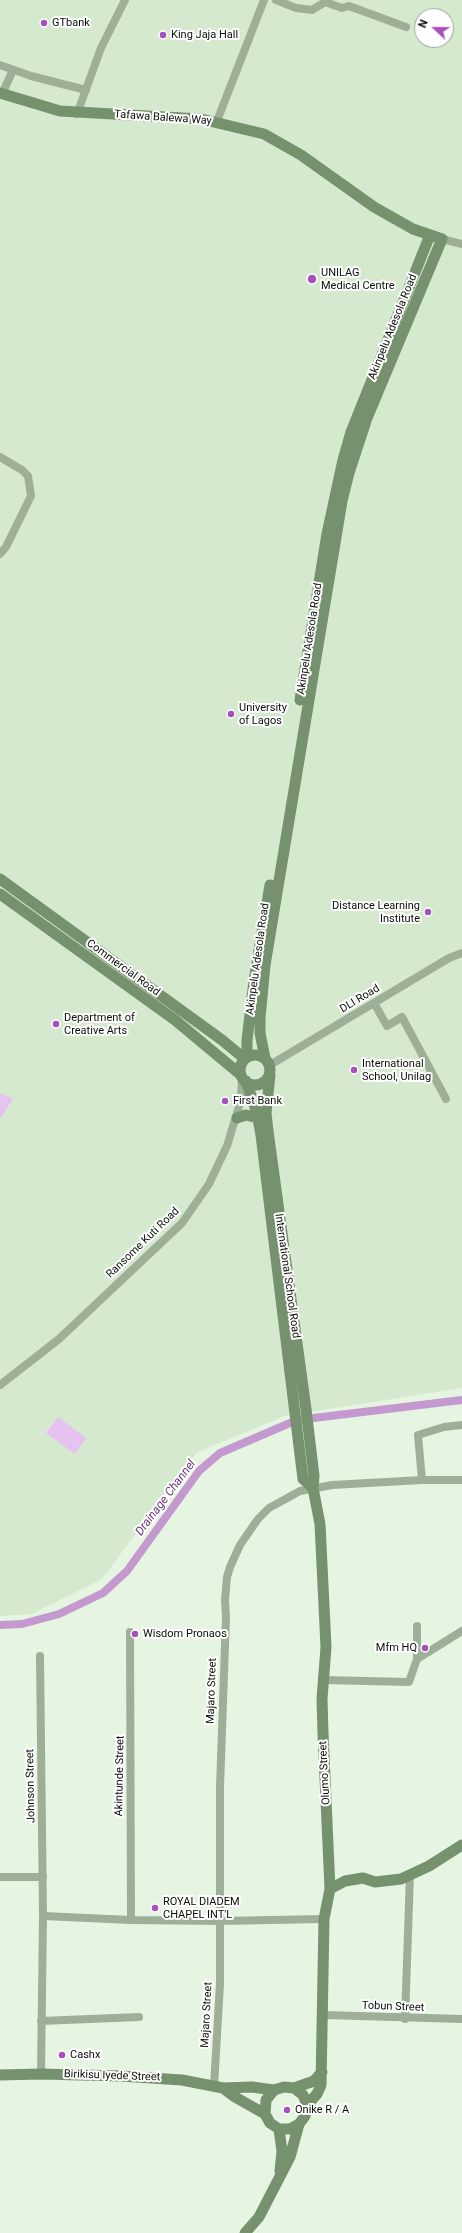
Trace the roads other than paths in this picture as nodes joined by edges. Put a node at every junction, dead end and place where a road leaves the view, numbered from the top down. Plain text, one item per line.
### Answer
1 (125, 0) edge
2 (264, 0) edge
3 (276, 0) edge
4 (406, 27) dead end
5 (0, 65) edge
6 (13, 70) junction
7 (86, 90) junction
8 (1, 94) edge
9 (77, 114) junction
10 (217, 121) junction
11 (430, 235) junction
12 (442, 240) junction
13 (462, 244) edge
14 (0, 457) edge
15 (0, 554) edge
16 (0, 879) edge
17 (0, 894) edge
18 (462, 953) edge
19 (374, 1003) junction
20 (246, 1058) junction
21 (268, 1066) junction
22 (243, 1078) junction
23 (446, 1099) dead end
24 (237, 1118) junction
25 (258, 1118) junction
26 (0, 1385) edge
27 (300, 1411) junction
28 (462, 1425) edge
29 (422, 1480) junction
30 (462, 1480) edge
31 (313, 1488) junction
32 (416, 1626) dead end
33 (462, 1631) edge
34 (130, 1632) dead end
35 (40, 1656) dead end
36 (417, 1659) junction
37 (324, 1680) junction
38 (462, 1845) edge
39 (410, 1875) junction
40 (0, 1877) edge
41 (43, 1877) junction
42 (330, 1889) junction
43 (43, 1916) junction
44 (324, 1919) junction
45 (131, 1920) junction
46 (219, 1921) junction
47 (324, 2015) junction
48 (139, 2018) dead end
49 (405, 2019) junction
50 (462, 2019) edge
51 (41, 2020) junction
52 (322, 2072) junction
53 (41, 2074) junction
54 (0, 2075) edge
55 (219, 2087) junction
56 (294, 2088) junction
57 (274, 2090) junction
58 (307, 2105) junction
59 (265, 2114) junction
60 (300, 2124) junction
61 (279, 2129) junction
62 (280, 2177) junction
63 (245, 2233) edge

1 - 7 street
2 - 10 street
3 - 4 street
5 - 6 street
6 - 7 street
6 - 8 street
7 - 9 street
8 - 9 street, Tafawa Balewa Way
9 - 10 street, Tafawa Balewa Way
10 - 11 street, Tafawa Balewa Way
11 - 12 street, Tafawa Balewa Way
11 - 20 street, Akinpelu Adesola Road
12 - 13 street
12 - 21 street, Akinpelu Adesola Road
14 - 15 street
16 - 20 street, Commercial Road
17 - 22 street, Commercial Road
18 - 19 street, DLI Road
19 - 21 street, DLI Road
19 - 23 street
20 - 21 street
20 - 22 street
21 - 22 street
21 - 27 street, International School Road
22 - 24 street, Ransome Kuti Road
22 - 25 street, International School Road
24 - 25 street
24 - 26 street, Ransome Kuti Road
25 - 27 street, International School Road
27 - 31 street, International School Road
28 - 29 street
29 - 30 street, Majaro Street
29 - 31 street, Majaro Street
31 - 37 street, Olumo Street
31 - 46 street, Majaro Street
32 - 36 street
33 - 36 street
34 - 45 street, Akintunde Street
35 - 41 street, Johnson Street
36 - 37 street
37 - 42 street, Olumo Street
38 - 39 street
39 - 42 street
39 - 49 street
40 - 41 street
41 - 43 street, Johnson Street
42 - 44 street, Olumo Street
43 - 45 street
43 - 51 street, Johnson Street
44 - 46 street
44 - 47 street, Olumo Street
45 - 46 street
46 - 55 street, Majaro Street
47 - 49 street, Tobun Street
47 - 52 street, Olumo Street
48 - 51 street
49 - 50 street, Tobun Street
51 - 53 street, Johnson Street
52 - 56 street
52 - 58 street, Olumo Street
53 - 54 street, Birikisu Iyede Street
53 - 55 street, Birikisu Iyede Street
55 - 57 street, Birikisu Iyede Street
55 - 59 street, Birikisu Iyede Street
56 - 57 street
56 - 58 street
57 - 59 street
58 - 60 street
59 - 61 street
60 - 61 street
60 - 62 street
61 - 62 street
62 - 63 street

